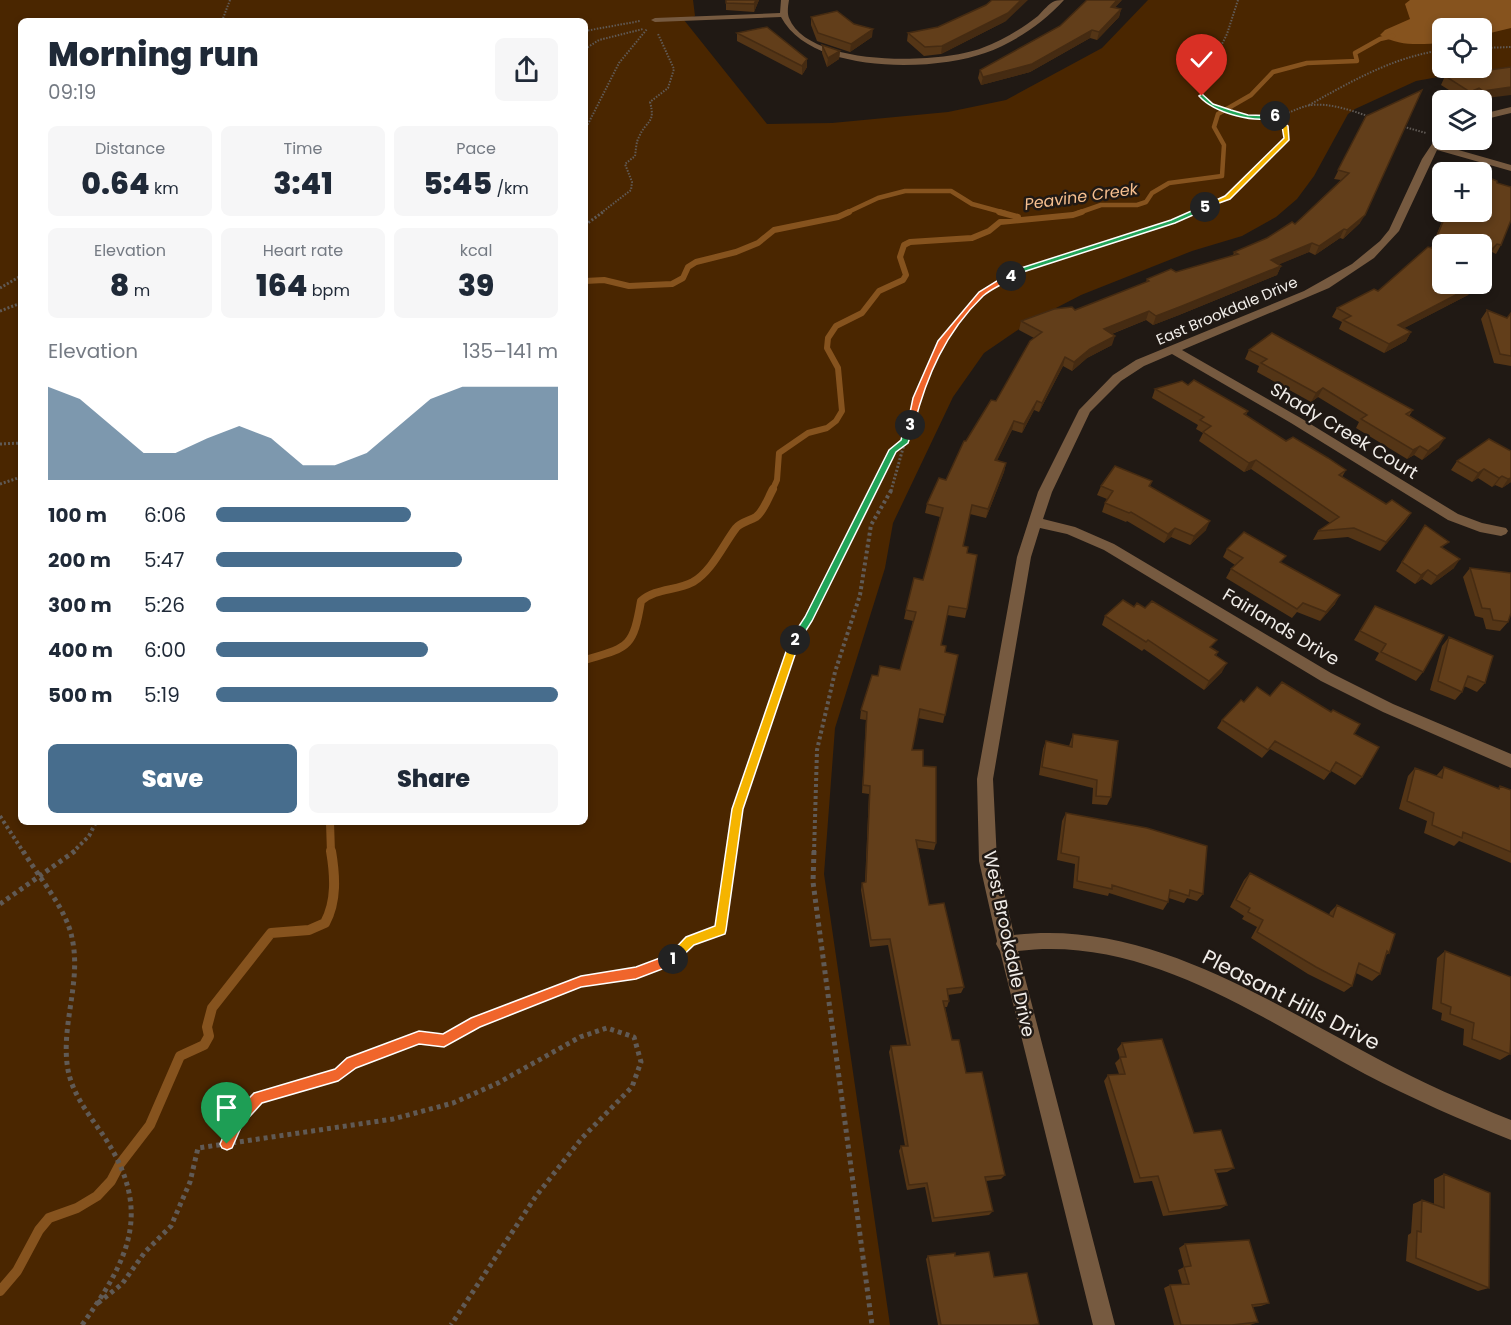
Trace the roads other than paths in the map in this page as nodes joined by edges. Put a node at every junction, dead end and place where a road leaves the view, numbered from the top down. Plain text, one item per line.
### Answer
1 (785, 0) edge
2 (1060, 0) edge
3 (783, 15) junction
4 (656, 20) road end
5 (1511, 110) edge
6 (1492, 115) edge
7 (1435, 150) edge
8 (1465, 150) edge
9 (1511, 168) edge
10 (1173, 350) junction
11 (1034, 522) junction
12 (1501, 531) dead end
13 (1511, 761) edge
14 (1005, 944) junction
15 (1511, 1130) edge
16 (1104, 1325) edge

1 - 3 street
2 - 3 street
3 - 4 street
5 - 6 street
7 - 10 street, East Brookdale Drive
8 - 9 street
10 - 11 street, East Brookdale Drive
10 - 12 street, Shady Creek Court
11 - 13 street, Fairlands Drive
11 - 14 street, West Brookdale Drive
14 - 15 street, Pleasant Hills Drive
14 - 16 street, West Brookdale Drive

